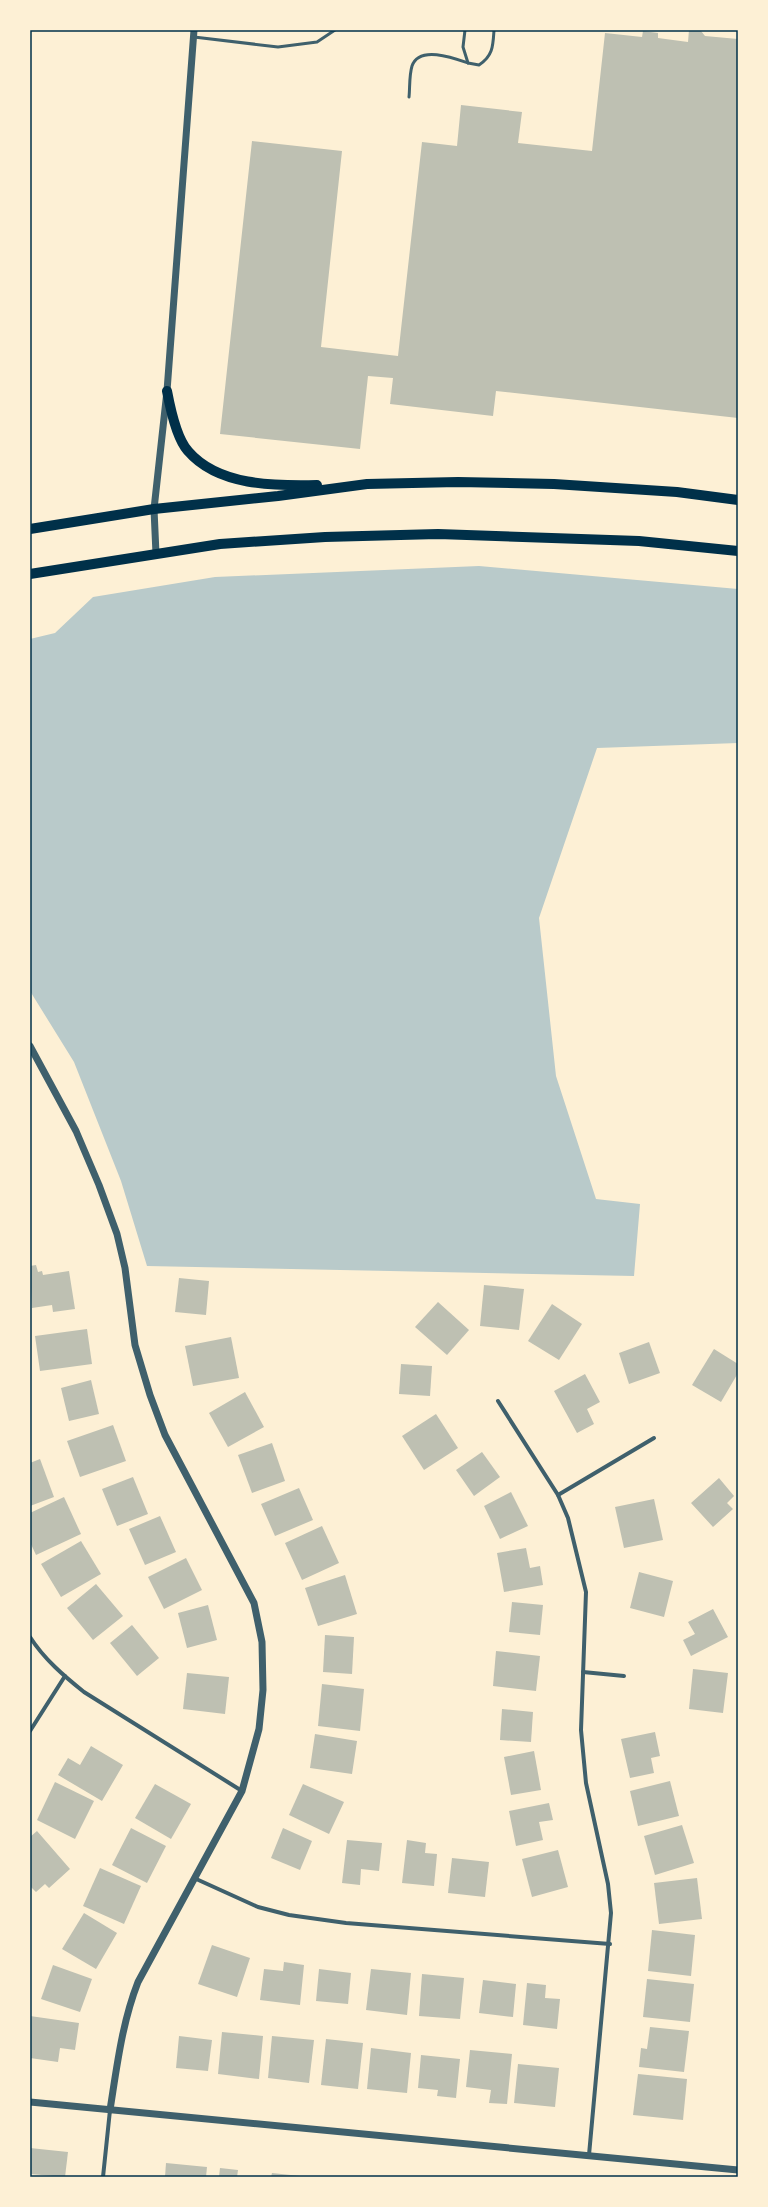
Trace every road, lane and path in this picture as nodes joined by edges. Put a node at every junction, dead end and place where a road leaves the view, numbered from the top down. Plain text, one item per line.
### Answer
1 (335, 30) edge
2 (464, 30) edge
3 (494, 30) edge
4 (194, 33) edge
5 (468, 63) junction
6 (409, 97) dead end
7 (167, 391) junction
8 (367, 484) junction
9 (738, 500) edge
10 (154, 509) junction
11 (30, 529) edge
12 (738, 551) edge
13 (156, 554) junction
14 (30, 574) edge
15 (30, 1046) edge
16 (498, 1401) dead end
17 (654, 1438) dead end
18 (558, 1495) junction
19 (30, 1637) edge
20 (583, 1672) junction
21 (65, 1676) junction
22 (624, 1676) dead end
23 (30, 1731) edge
24 (242, 1791) junction
25 (194, 1878) junction
26 (610, 1944) junction
27 (30, 2102) edge
28 (110, 2110) junction
29 (589, 2155) junction
30 (738, 2170) edge
31 (103, 2177) edge

1 - 4 lane
2 - 5 lane
3 - 5 lane
4 - 7 street
5 - 6 lane
7 - 8 main road
7 - 10 street
8 - 9 main road
8 - 10 main road
10 - 11 main road
10 - 13 street
12 - 13 main road
13 - 14 main road
15 - 24 street
16 - 18 street
17 - 18 street
18 - 20 street
19 - 21 street
20 - 22 street
20 - 26 street
21 - 23 street
21 - 24 street
24 - 25 street
25 - 26 street
25 - 28 street
26 - 29 street
27 - 28 street
28 - 29 street
28 - 31 street
29 - 30 street

